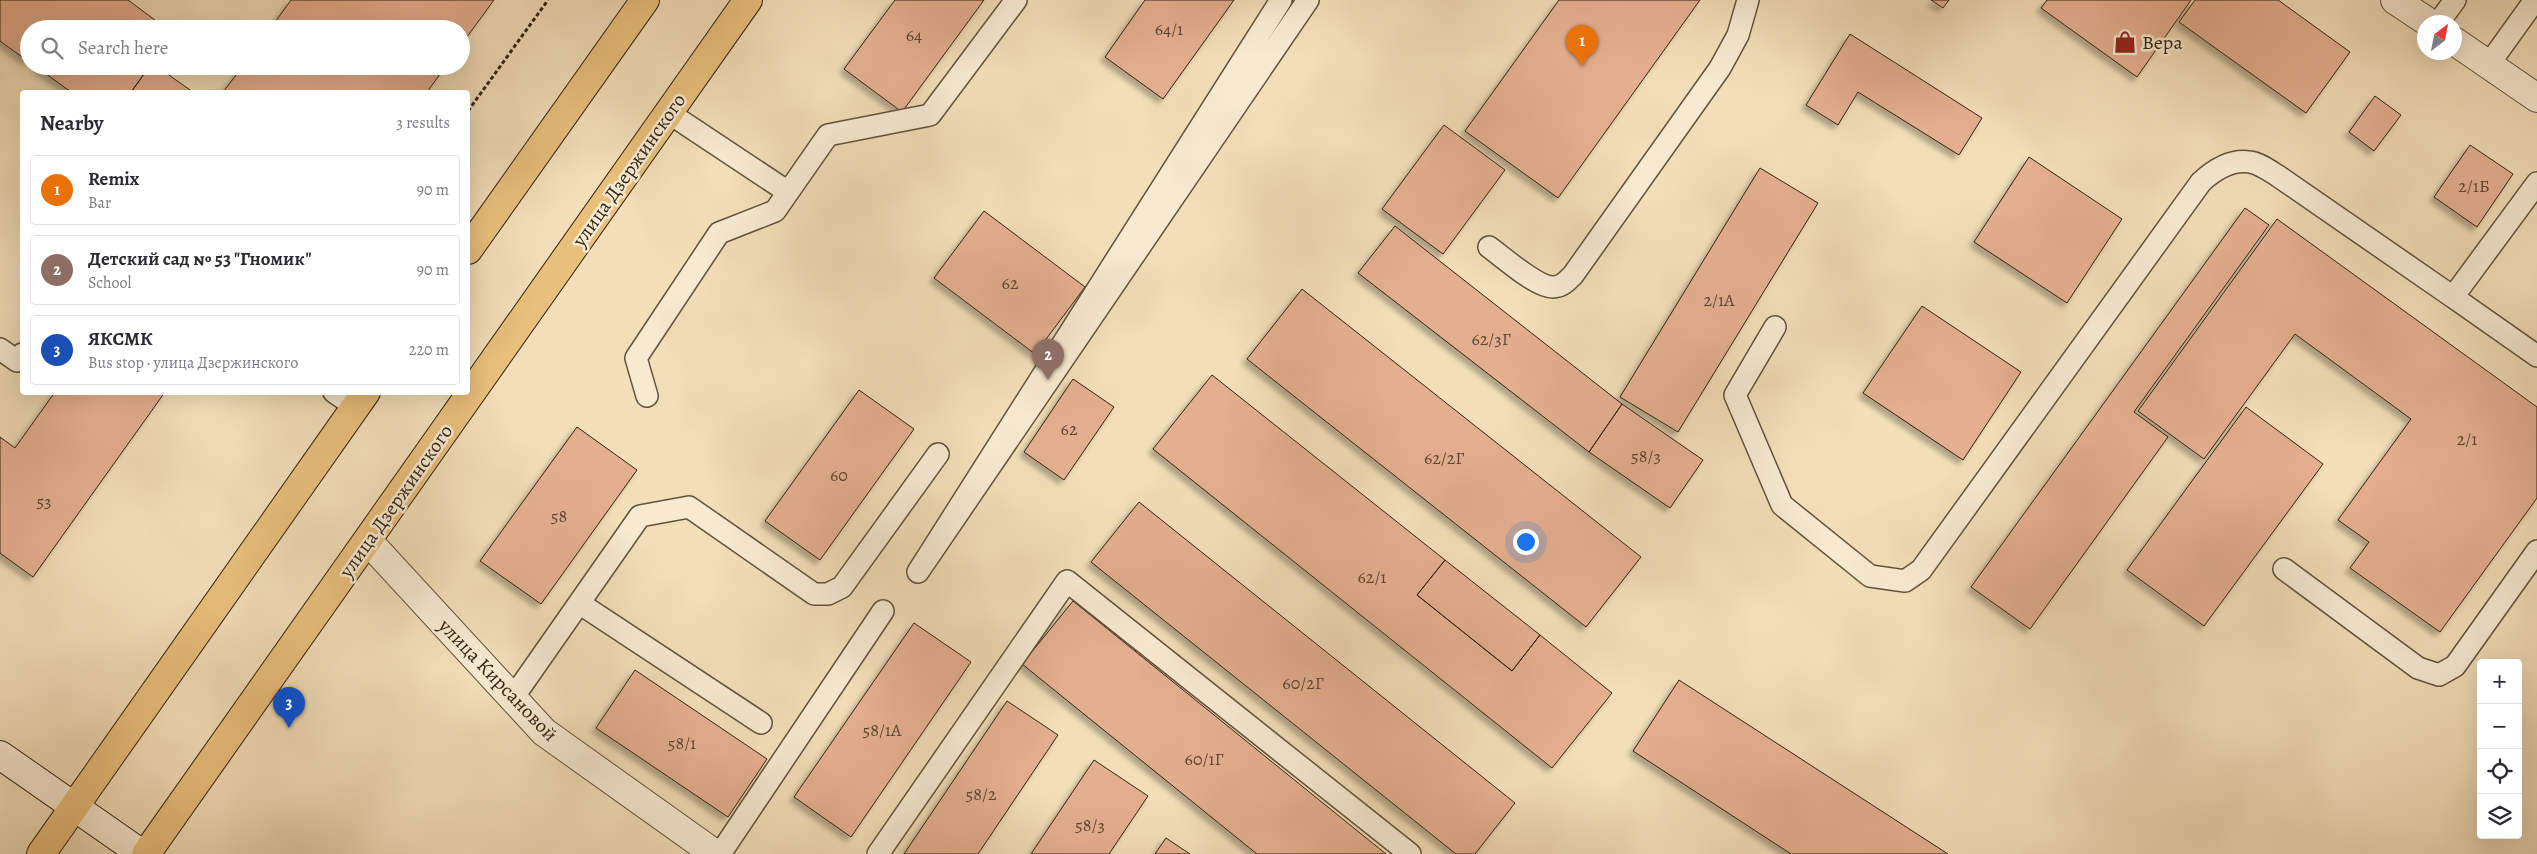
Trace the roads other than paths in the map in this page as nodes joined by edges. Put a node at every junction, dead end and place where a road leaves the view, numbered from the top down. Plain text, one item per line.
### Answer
1 (645, 0) edge
2 (748, 0) edge
3 (1016, 0) edge
4 (1280, 0) edge
5 (1295, 0) edge
6 (1308, 0) edge
7 (1748, 0) edge
8 (2395, 0) edge
9 (2455, 0) edge
10 (2535, 0) edge
11 (2418, 15) edge
12 (2444, 15) edge
13 (2462, 46) edge
14 (2489, 64) junction
15 (2537, 98) edge
16 (1222, 104) dead end
17 (668, 113) junction
18 (2537, 182) edge
19 (788, 192) junction
20 (470, 247) edge
21 (1489, 247) dead end
22 (2453, 297) junction
23 (1776, 327) dead end
24 (0, 349) edge
25 (2537, 356) edge
26 (20, 357) edge
27 (647, 396) dead end
28 (352, 397) edge
29 (938, 454) dead end
30 (368, 542) junction
31 (2537, 551) edge
32 (2284, 569) dead end
33 (918, 572) junction
34 (579, 603) junction
35 (882, 611) dead end
36 (512, 699) junction
37 (760, 723) dead end
38 (0, 755) edge
39 (75, 807) junction
40 (41, 854) edge
41 (144, 854) edge
42 (715, 854) edge
43 (720, 854) edge
44 (878, 854) edge
45 (1410, 854) edge

1 - 20 main road
2 - 17 main road, улица Дзержинского
3 - 19 lane
4 - 33 lane
5 - 16 lane
5 - 33 lane
6 - 33 lane
7 - 21 lane
8 - 11 street
9 - 12 lane
10 - 14 lane
13 - 14 street
14 - 15 street
17 - 19 lane
17 - 30 main road, улица Дзержинского
18 - 22 lane
19 - 27 lane
22 - 23 lane
22 - 25 lane
24 - 26 lane
28 - 39 main road
29 - 34 lane
30 - 36 street, улица Кирсановой
30 - 41 main road, улица Дзержинского
31 - 32 lane
34 - 36 lane
34 - 37 lane
35 - 43 lane
36 - 42 street, улица Кирсановой
38 - 39 street
39 - 40 main road
39 - 41 street
44 - 45 lane

